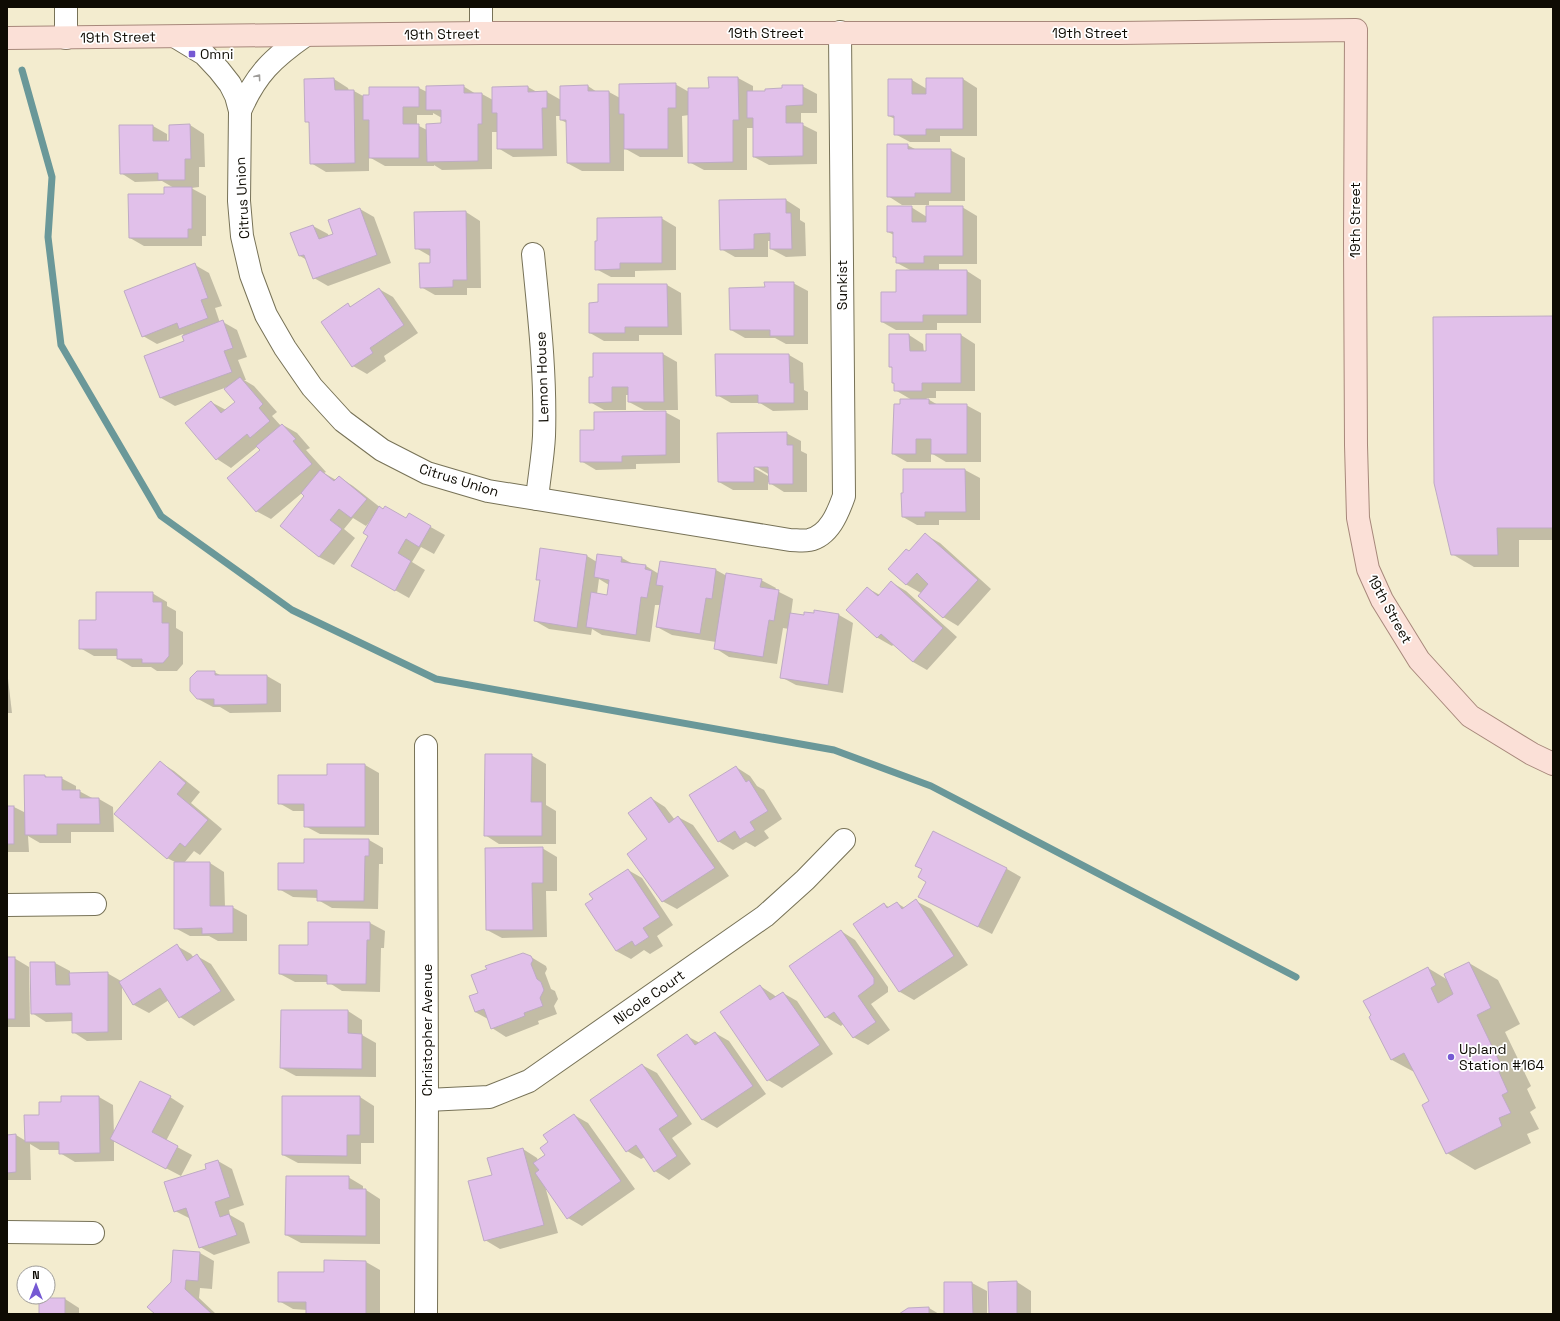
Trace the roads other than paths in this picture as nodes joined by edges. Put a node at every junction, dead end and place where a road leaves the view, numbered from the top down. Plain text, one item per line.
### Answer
1 (66, 7) edge
2 (481, 7) edge
3 (840, 32) junction
4 (481, 33) junction
5 (306, 35) junction
6 (176, 37) junction
7 (7, 38) edge
8 (66, 38) junction
9 (240, 111) junction
10 (533, 254) dead end
11 (536, 499) junction
12 (825, 531) joint
13 (426, 746) dead end
14 (1553, 764) edge
15 (844, 840) dead end
16 (95, 904) dead end
17 (7, 905) edge
18 (427, 1100) junction
19 (7, 1232) edge
20 (93, 1233) dead end
21 (426, 1314) edge

1 - 8 street
2 - 4 street
3 - 4 main road, 19th Street
3 - 12 street, Sunkist
3 - 14 main road, 19th Street
4 - 5 main road, 19th Street
5 - 6 main road, 19th Street
9 -> 5 street, Citrus Union
6 - 8 main road, 19th Street
6 - 9 street, Citrus Union
7 - 8 main road, 19th Street
9 - 11 street, Citrus Union
10 - 11 street, Lemon House
11 - 12 street, Citrus Union
13 - 18 street, Christopher Avenue
15 - 18 street, Nicole Court
16 - 17 street
18 - 21 street, Christopher Avenue
19 - 20 street

